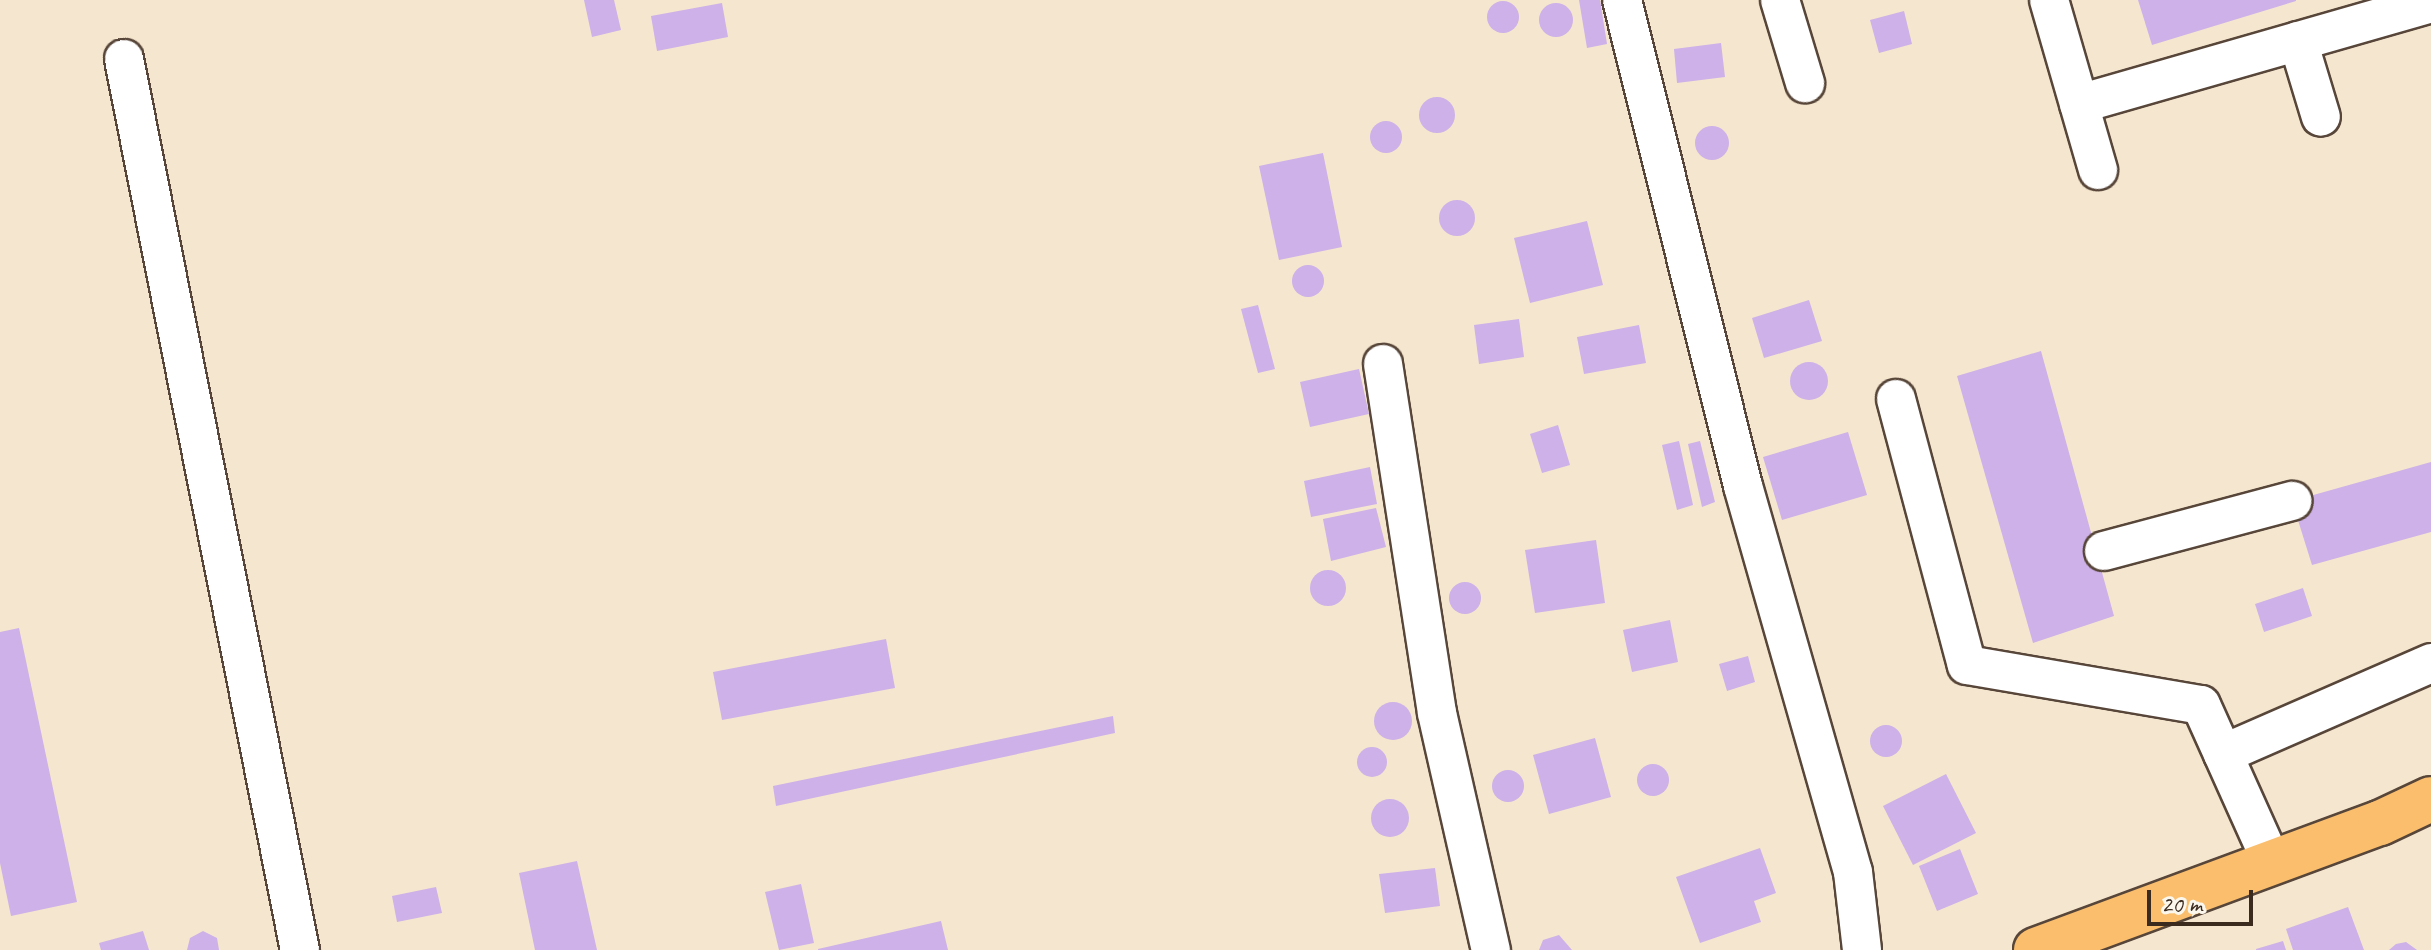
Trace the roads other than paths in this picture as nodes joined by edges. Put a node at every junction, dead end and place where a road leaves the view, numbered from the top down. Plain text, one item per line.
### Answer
1 (1622, 0) edge
2 (1780, 0) edge
3 (2049, 0) edge
4 (2431, 3) edge
5 (2298, 41) junction
6 (124, 59) dead end
7 (1805, 83) dead end
8 (2079, 104) junction
9 (2321, 117) dead end
10 (2098, 170) dead end
11 (1383, 364) dead end
12 (1896, 399) dead end
13 (2292, 501) dead end
14 (2104, 551) dead end
15 (2431, 663) edge
16 (2223, 754) junction
17 (2431, 799) edge
18 (2272, 863) junction
19 (300, 950) edge
20 (1491, 950) edge
21 (1862, 950) edge
22 (2036, 950) edge

1 - 21 lane
2 - 7 lane
3 - 8 lane
4 - 5 lane
5 - 8 lane
5 - 9 lane
6 - 19 lane
8 - 10 lane
11 - 20 lane
12 - 16 lane
13 - 14 lane
15 - 16 lane
16 - 18 lane
17 - 18 main road
18 - 22 main road

